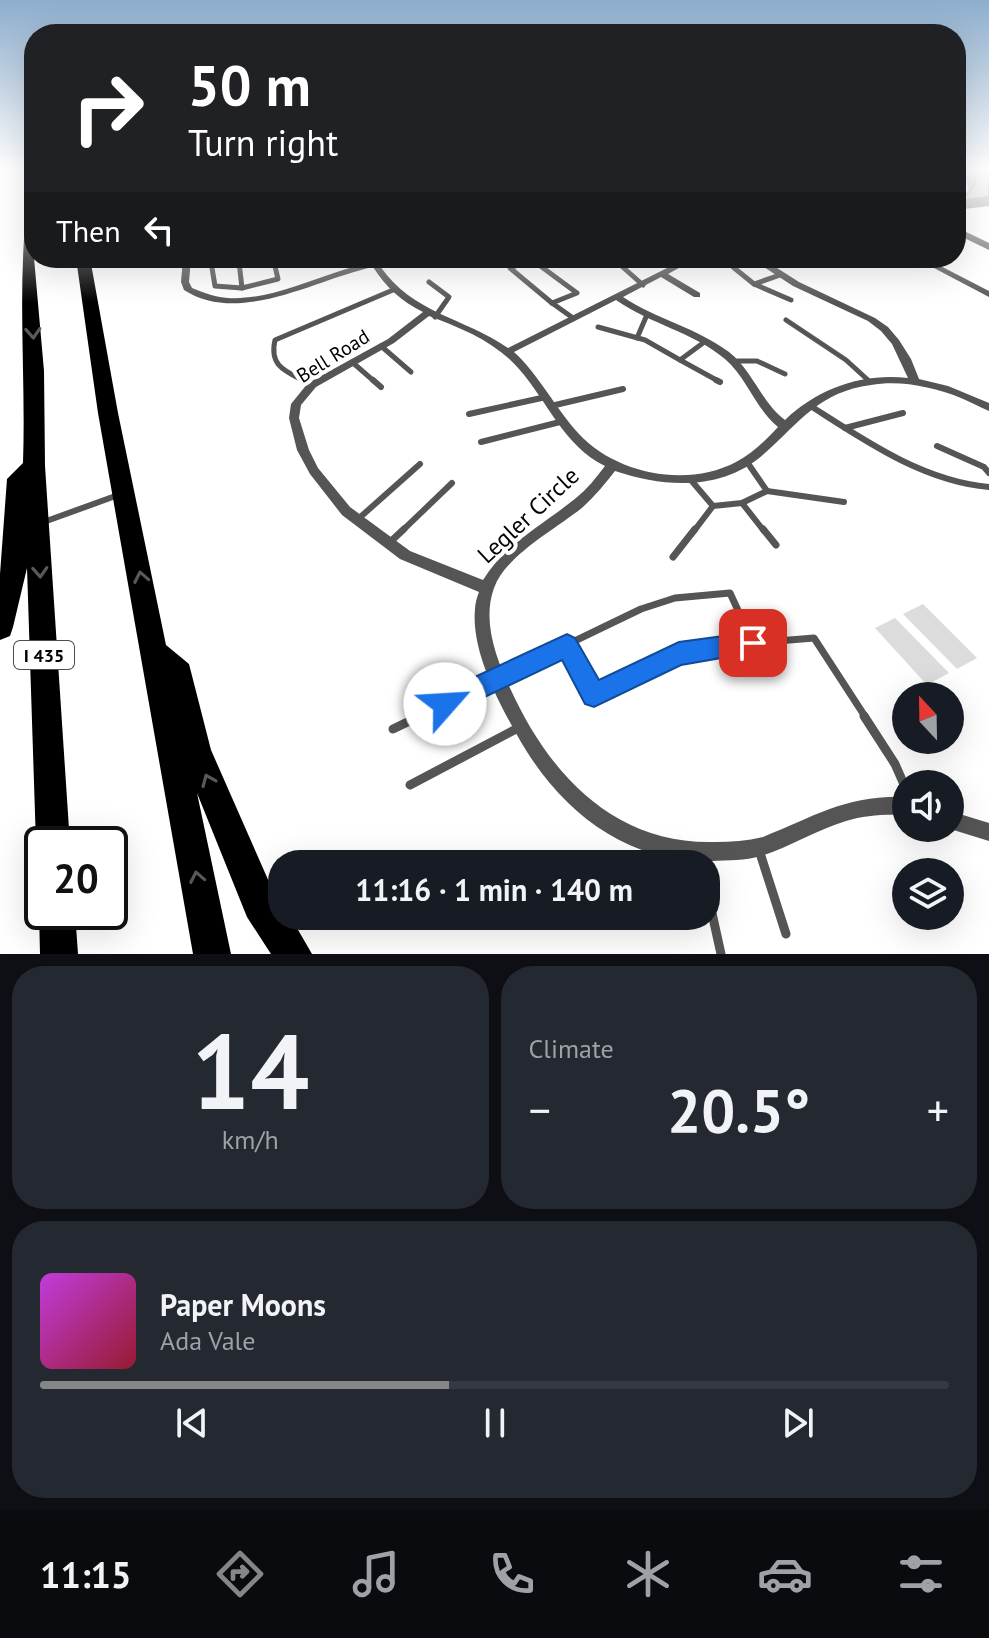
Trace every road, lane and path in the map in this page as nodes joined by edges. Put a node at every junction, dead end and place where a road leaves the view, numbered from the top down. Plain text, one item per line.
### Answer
1 (966, 235) edge
2 (966, 243) edge
3 (989, 247) edge
4 (989, 255) edge
5 (32, 268) edge
6 (85, 268) edge
7 (187, 268) edge
8 (211, 268) edge
9 (239, 268) edge
10 (275, 268) edge
11 (361, 268) edge
12 (378, 268) edge
13 (510, 268) edge
14 (543, 268) edge
15 (622, 268) edge
16 (675, 268) edge
17 (734, 268) edge
18 (771, 268) edge
19 (938, 268) edge
20 (663, 275) junction
21 (780, 275) junction
22 (429, 282) dead end
23 (754, 284) junction
24 (643, 285) junction
25 (242, 288) junction
26 (393, 290) junction
27 (989, 294) edge
28 (697, 295) dead end
29 (616, 296) junction
30 (791, 300) dead end
31 (552, 303) junction
32 (430, 315) junction
33 (646, 317) junction
34 (573, 318) junction
35 (786, 320) dead end
36 (598, 327) dead end
37 (637, 338) junction
38 (703, 343) junction
39 (381, 346) junction
40 (507, 352) junction
41 (680, 360) junction
42 (732, 361) junction
43 (352, 362) junction
44 (411, 372) dead end
45 (785, 374) dead end
46 (869, 381) junction
47 (720, 382) dead end
48 (915, 382) junction
49 (312, 385) junction
50 (381, 387) dead end
51 (623, 389) dead end
52 (549, 402) junction
53 (809, 405) junction
54 (989, 407) edge
55 (903, 413) dead end
56 (469, 414) dead end
57 (560, 422) junction
58 (785, 426) junction
59 (845, 428) junction
60 (481, 442) dead end
61 (937, 446) dead end
62 (747, 462) junction
63 (420, 464) dead end
64 (613, 465) junction
65 (34, 466) junction
66 (989, 473) edge
67 (690, 479) junction
68 (452, 483) dead end
69 (989, 487) edge
70 (767, 491) junction
71 (124, 493) junction
72 (844, 502) dead end
73 (742, 503) junction
74 (713, 506) junction
75 (357, 520) junction
76 (37, 525) junction
77 (388, 544) junction
78 (776, 545) dead end
79 (673, 557) dead end
80 (486, 588) junction
81 (0, 627) edge
82 (753, 643) junction
83 (567, 646) junction
84 (156, 654) junction
85 (497, 678) junction
86 (522, 726) junction
87 (393, 729) dead end
88 (898, 770) edge
89 (410, 785) dead end
90 (892, 807) edge
91 (964, 824) edge
92 (52, 826) edge
93 (989, 832) edge
94 (758, 847) junction
95 (670, 850) edge
96 (720, 854) edge
97 (58, 930) edge
98 (716, 930) edge
99 (786, 934) dead end
100 (59, 954) edge
101 (212, 954) edge
102 (293, 954) edge
103 (721, 954) edge

1 - 3 street
2 - 4 street
5 -> 65 highway, I 435
6 - 71 highway
7 - 11 street
8 - 25 lane
9 - 25 lane
10 - 25 lane
12 - 26 street
13 - 31 lane
14 - 31 lane
15 - 24 lane
16 - 20 street
17 - 23 lane
18 - 21 street
19 - 27 street
20 - 24 street
20 - 28 street
21 - 23 lane
21 - 48 street
22 - 32 lane
23 - 30 lane
24 - 29 street
26 - 32 street
26 - 49 lane
29 - 33 street
29 - 34 street
31 - 34 lane
32 - 39 street, Bell Road
32 - 40 street
33 - 37 lane
33 - 38 street
34 - 40 street
35 - 46 lane
36 - 37 lane
37 - 41 lane
38 - 41 lane
38 - 42 street
39 - 43 street, Bell Road
39 - 44 lane
40 - 52 street
41 - 47 lane
42 - 45 lane
42 - 58 street
43 - 49 street, Bell Road
43 - 50 lane
46 - 48 street
46 - 53 street
48 - 54 street
49 - 75 street, Bell Road
51 - 52 lane
52 - 56 lane
52 - 57 street
53 - 58 street
53 - 59 lane
55 - 59 lane
57 - 60 lane
57 - 64 street
58 - 62 street
59 - 69 lane
61 - 66 lane
62 - 67 street
62 - 70 lane
63 - 75 lane
64 - 67 street
64 - 80 street, Legler Circle
65 - 76 highway, I 435
65 - 81 highway
67 - 74 lane
68 - 77 lane
70 - 72 lane
70 - 73 lane
71 - 76 lane
84 -> 71 highway
73 - 74 lane
73 - 78 lane
74 - 79 lane
75 - 77 street, Bell Road
76 -> 92 highway, I 435
77 - 80 street, Bell Road
80 - 85 street, Legler Circle
82 - 83 lane
82 - 83 lane
82 - 88 lane
83 - 85 lane
101 -> 84 highway
102 -> 84 highway
85 - 86 street, Legler Circle
85 - 87 lane
86 - 89 lane
86 - 95 street, Legler Circle
90 - 94 street, Legler Circle
91 - 93 street
94 - 96 street, Legler Circle
94 - 99 lane
97 - 100 highway
98 - 103 lane

